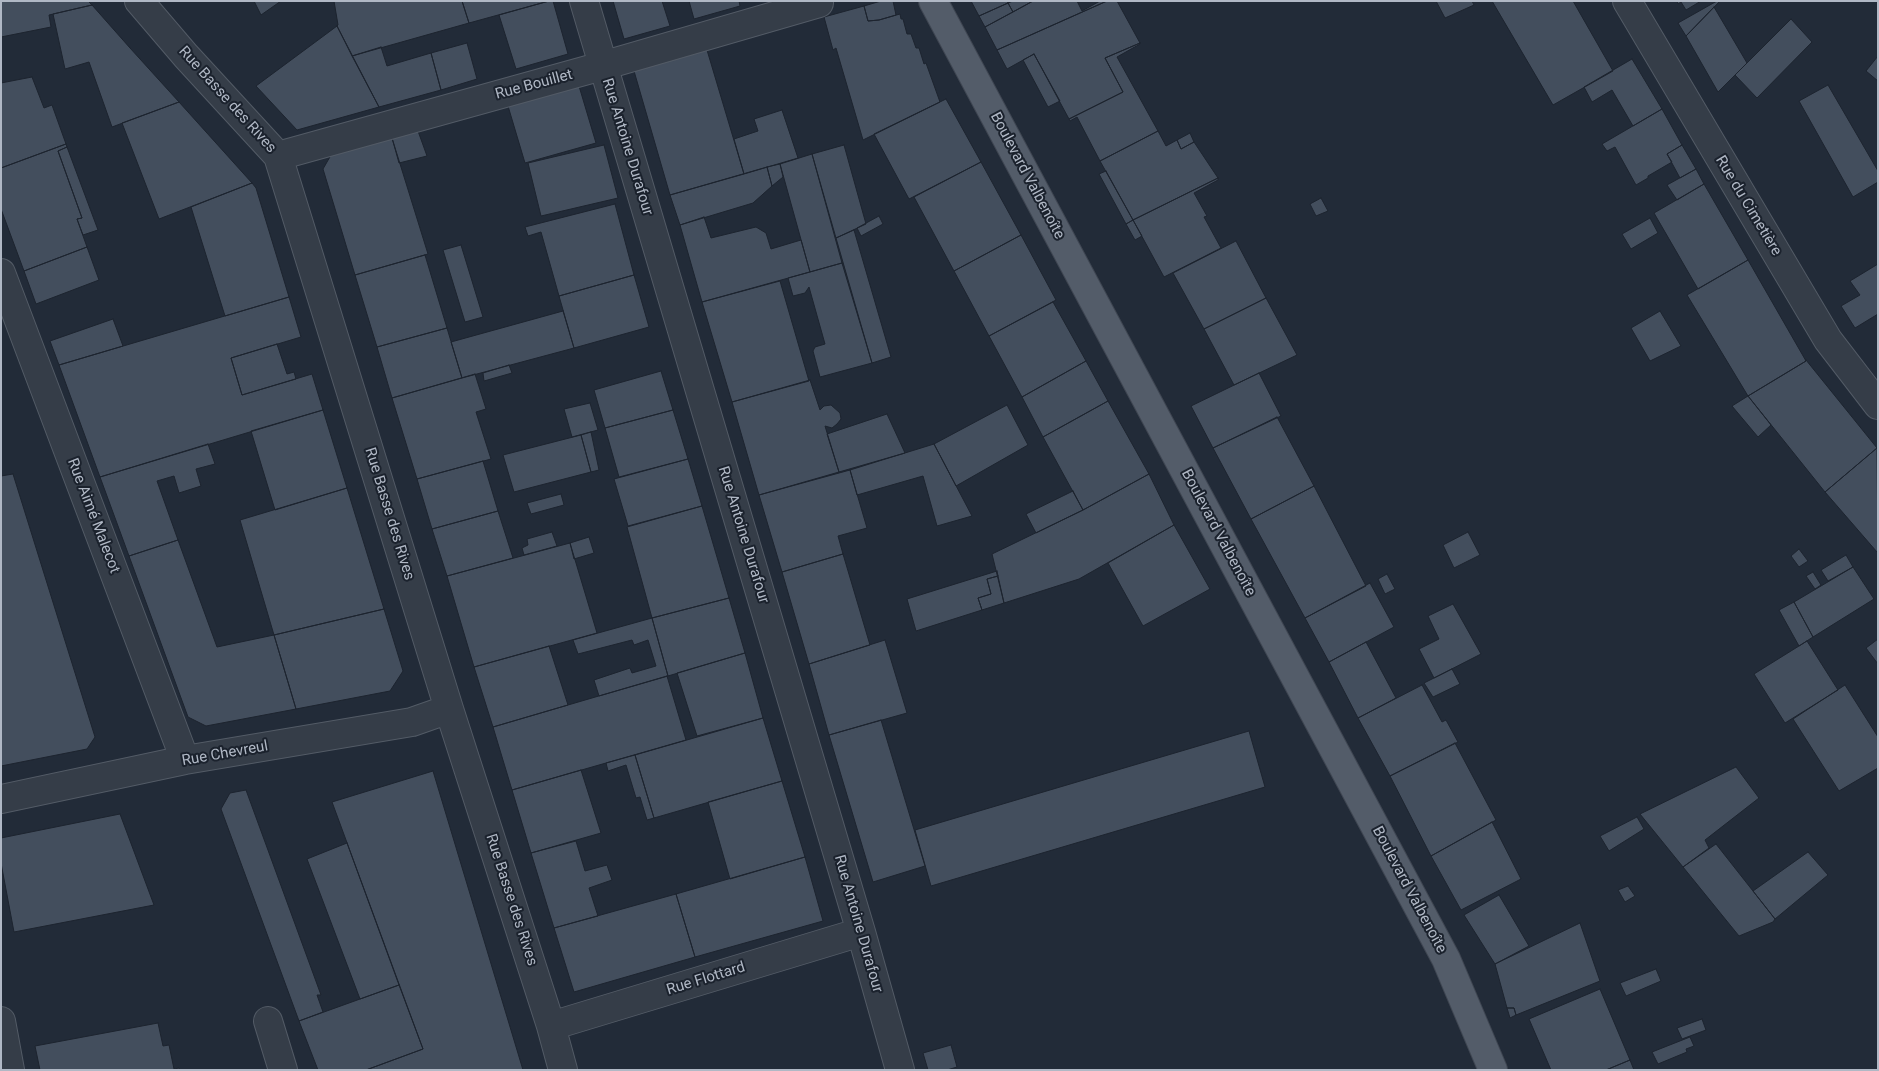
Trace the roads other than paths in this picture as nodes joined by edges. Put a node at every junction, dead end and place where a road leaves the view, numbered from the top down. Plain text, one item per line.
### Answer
1 (139, 1) edge
2 (584, 1) edge
3 (933, 1) edge
4 (1627, 1) edge
5 (819, 3) dead end
6 (602, 66) junction
7 (278, 156) junction
8 (1, 273) edge
9 (1878, 405) edge
10 (449, 709) junction
11 (185, 760) junction
12 (1, 799) edge
13 (861, 932) junction
14 (1, 1021) edge
15 (268, 1021) dead end
16 (551, 1026) junction
17 (10, 1070) edge
18 (283, 1070) edge
19 (563, 1070) edge
20 (900, 1070) edge
21 (1493, 1070) edge

1 - 7 street, Rue Basse des Rives
2 - 6 street, Rue Antoine Durafour
3 - 21 main road, Boulevard Valbenoîte
4 - 9 street, Rue du Cimetière
5 - 6 street, Rue Bouillet
6 - 7 street, Rue Bouillet
6 - 13 street, Rue Antoine Durafour
7 - 10 street, Rue Basse des Rives
8 - 11 street, Rue Aimé Malecot
10 - 11 street, Rue Chevreul
10 - 16 street, Rue Basse des Rives
11 - 12 street, Rue Chevreul
13 - 16 street, Rue Flottard
13 - 20 street, Rue Antoine Durafour
14 - 17 street
15 - 18 street
16 - 19 street, Rue Basse des Rives

